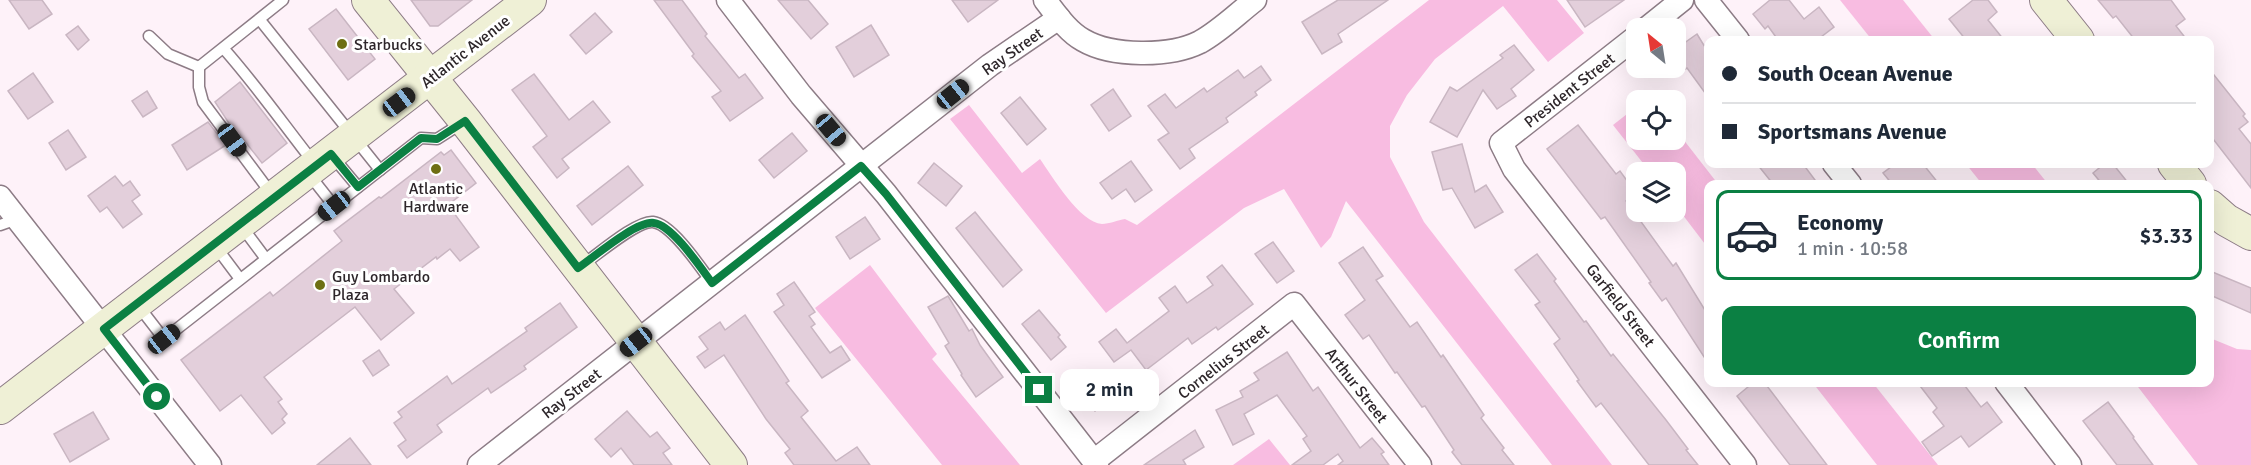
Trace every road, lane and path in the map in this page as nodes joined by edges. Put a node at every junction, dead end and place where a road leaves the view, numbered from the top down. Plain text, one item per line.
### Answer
1 (283, 0) edge
2 (368, 0) edge
3 (530, 0) edge
4 (728, 0) edge
5 (1045, 0) edge
6 (1255, 0) edge
7 (1682, 0) edge
8 (1706, 0) edge
9 (2046, 0) edge
10 (1059, 18) junction
11 (1660, 18) edge
12 (260, 20) junction
13 (149, 36) dead end
14 (1735, 36) edge
15 (2075, 36) edge
16 (1626, 45) edge
17 (224, 49) junction
18 (199, 67) junction
19 (430, 78) junction
20 (465, 121) junction
21 (1501, 143) joint
22 (327, 157) junction
23 (861, 166) junction
24 (1837, 168) edge
25 (2177, 168) edge
26 (380, 170) junction
27 (1847, 180) edge
28 (2187, 180) edge
29 (358, 187) junction
30 (0, 197) edge
31 (274, 198) junction
32 (334, 206) junction
33 (2214, 210) edge
34 (9, 222) edge
35 (240, 224) junction
36 (2251, 234) edge
37 (214, 244) junction
38 (266, 259) junction
39 (578, 268) junction
40 (240, 279) junction
41 (712, 283) junction
42 (137, 304) junction
43 (1294, 304) joint
44 (104, 329) junction
45 (636, 342) junction
46 (2010, 387) edge
47 (0, 408) edge
48 (1096, 463) edge
49 (210, 465) edge
50 (479, 465) edge
51 (731, 465) edge
52 (1420, 465) edge
53 (1746, 465) edge
54 (2070, 465) edge

1 - 12 lane
2 - 19 street
3 - 19 street, Atlantic Avenue
4 - 23 street
5 - 10 street
6 - 10 street, Ray Street
7 - 11 street
8 - 14 street
9 - 15 street
10 - 23 street, Ray Street
12 - 17 lane
12 - 22 lane
13 - 18 lane
16 - 21 street, President Street
17 - 18 lane
17 - 22 lane
18 - 31 lane
19 - 20 street
19 - 22 street, Atlantic Avenue
20 - 26 lane
20 - 39 street
21 - 53 street, Garfield Street
22 - 26 lane
22 - 29 lane
22 - 31 street, Atlantic Avenue
22 - 32 lane
23 - 41 street, Ray Street
23 - 48 street
24 - 27 street
25 - 28 street
26 - 29 lane
29 - 32 lane
30 - 34 street
31 - 35 street, Atlantic Avenue
32 - 38 lane
33 - 36 street
34 - 44 street
35 - 37 street, Atlantic Avenue
35 - 38 lane
37 - 40 lane
37 - 42 street, Atlantic Avenue
38 - 40 lane
39 - 41 lane
39 - 45 street
40 - 42 lane
41 - 45 street, Ray Street
42 - 44 street, Atlantic Avenue
43 - 48 street, Cornelius Street
43 - 52 street, Arthur Street
44 - 47 street, Atlantic Avenue
44 - 49 street
45 - 50 street, Ray Street
45 - 51 street
46 - 54 street

